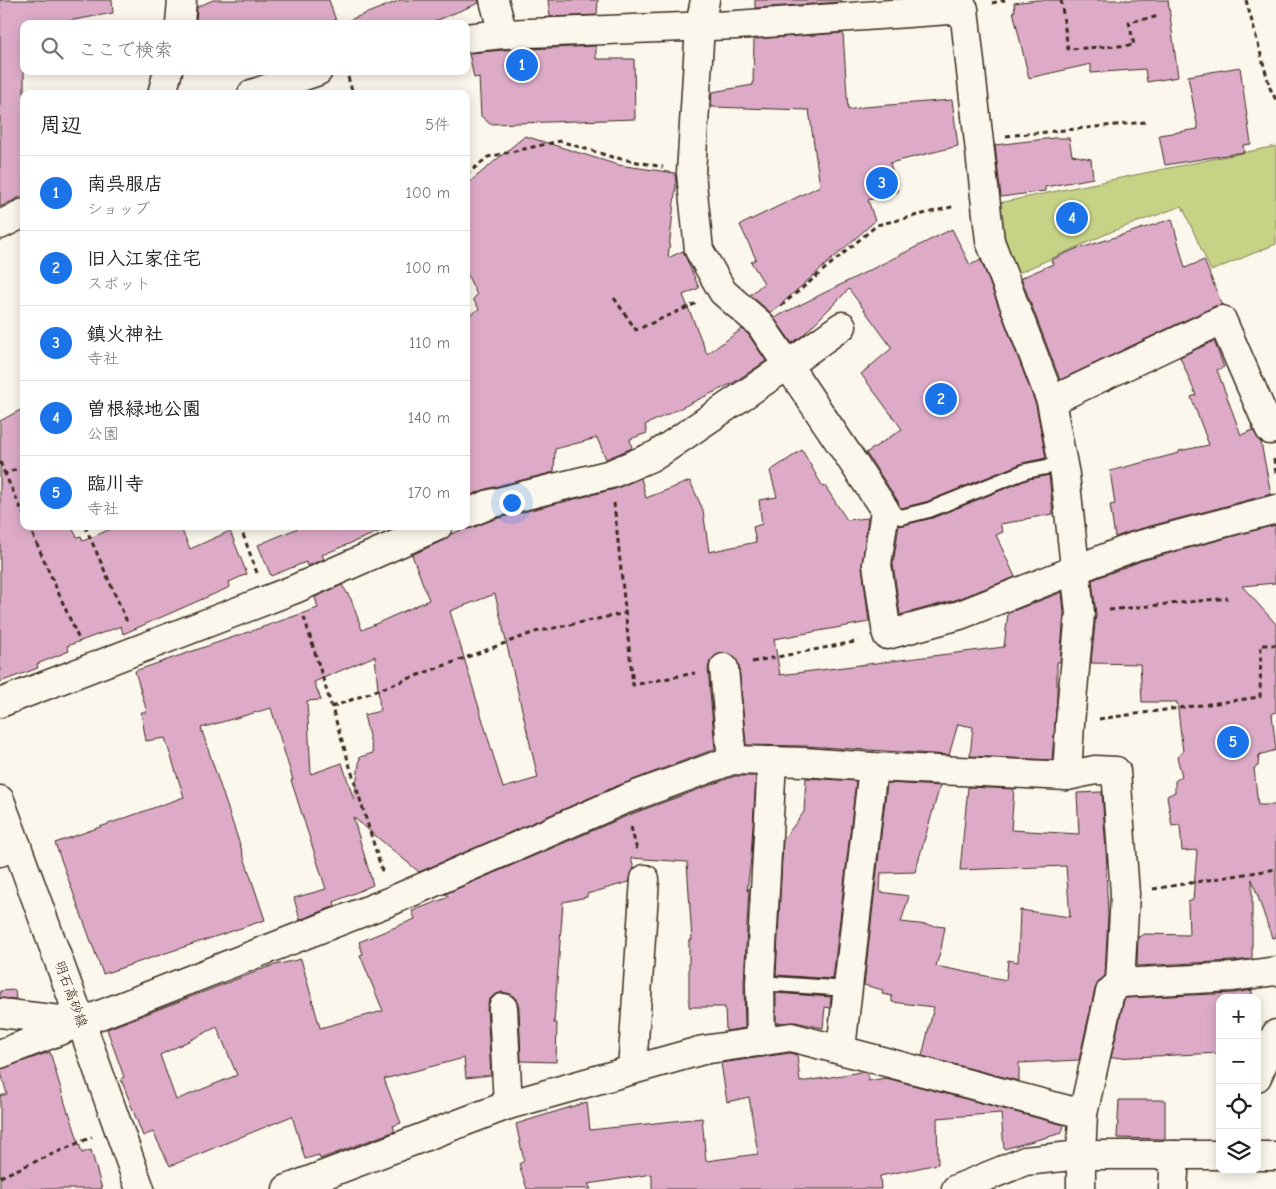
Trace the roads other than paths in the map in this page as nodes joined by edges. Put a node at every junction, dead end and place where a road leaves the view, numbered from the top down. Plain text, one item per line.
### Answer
1 (182, 0) edge
2 (494, 0) edge
3 (704, 0) edge
4 (180, 20) edge
5 (700, 26) junction
6 (503, 34) junction
7 (470, 38) edge
8 (167, 75) edge
9 (307, 75) edge
10 (163, 90) edge
11 (263, 90) edge
12 (20, 215) edge
13 (0, 225) edge
14 (842, 326) dead end
15 (788, 365) junction
16 (1050, 401) junction
17 (1270, 430) dead end
18 (1062, 464) junction
19 (1276, 509) edge
20 (885, 510) junction
21 (470, 512) edge
22 (429, 530) edge
23 (1074, 569) junction
24 (724, 668) road end
25 (0, 704) edge
26 (732, 760) junction
27 (772, 761) junction
28 (873, 767) junction
29 (1067, 776) junction
30 (0, 800) edge
31 (8, 849) edge
32 (645, 879) road end
33 (1276, 972) edge
34 (760, 983) junction
35 (1120, 983) junction
36 (848, 989) junction
37 (503, 1008) dead end
38 (0, 1013) edge
39 (81, 1022) junction
40 (1276, 1034) edge
41 (761, 1042) junction
42 (841, 1049) junction
43 (0, 1054) edge
44 (1261, 1067) edge
45 (632, 1070) junction
46 (508, 1106) junction
47 (1083, 1114) junction
48 (1081, 1155) junction
49 (1174, 1155) junction
50 (1216, 1155) edge
51 (1261, 1156) edge
52 (1276, 1156) edge
53 (140, 1189) edge
54 (286, 1189) edge
55 (956, 1189) edge
56 (1081, 1189) edge
57 (1173, 1189) edge

1 - 4 street
2 - 6 street
3 - 5 street
5 - 6 street
5 - 15 street
5 - 16 street
6 - 7 street
8 - 10 street
9 - 11 street
12 - 13 street
14 - 15 street
15 - 20 street
15 - 21 street
16 - 17 street
16 - 18 street
18 - 20 lane
18 - 23 street
19 - 23 street
20 - 23 street
22 - 25 street
23 - 29 street
24 - 26 street
26 - 27 street
26 - 39 street
27 - 28 street
27 - 34 street
28 - 29 street
28 - 36 street
29 - 35 street
30 - 31 street, 明石高砂線
31 - 39 street, 明石高砂線
32 - 45 street
33 - 35 street
34 - 36 lane
34 - 41 street
35 - 47 street
36 - 42 street
37 - 46 street
38 - 39 street
39 - 43 street
39 - 53 street, 明石高砂線
40 - 44 street
41 - 42 street
41 - 45 street
42 - 47 street
45 - 46 street
46 - 54 street
47 - 48 street
48 - 49 street
48 - 55 street
48 - 56 street
49 - 50 street
49 - 57 street
51 - 52 street

